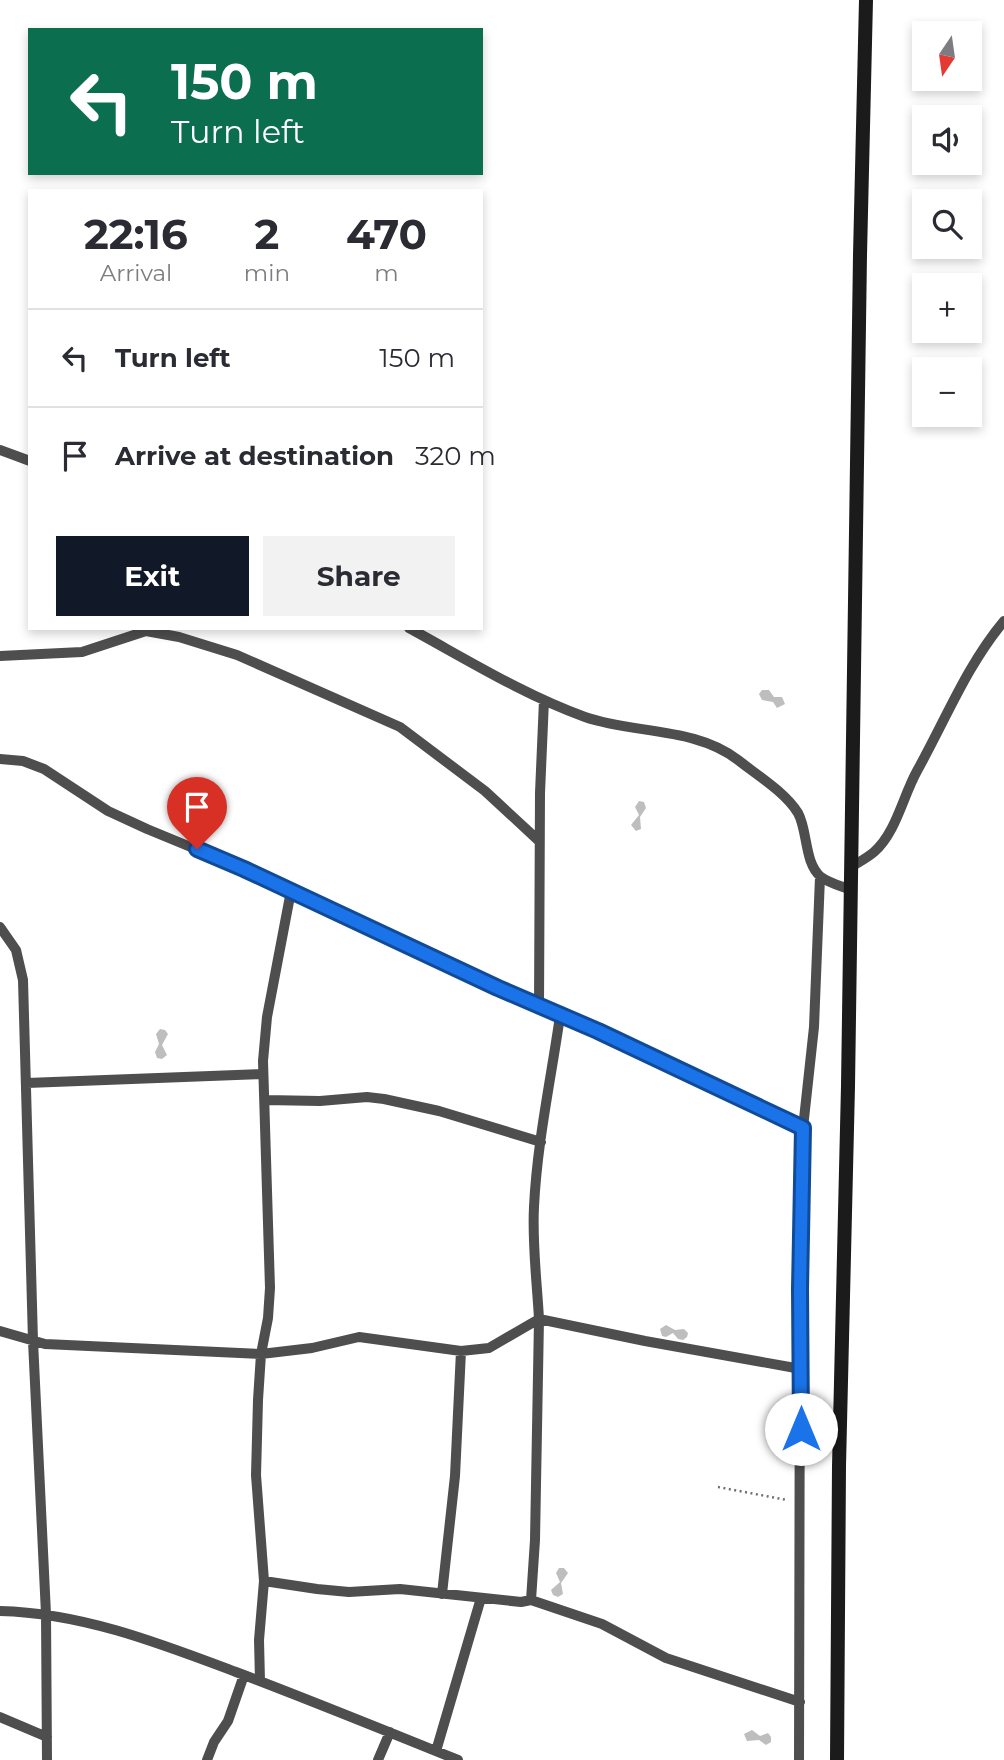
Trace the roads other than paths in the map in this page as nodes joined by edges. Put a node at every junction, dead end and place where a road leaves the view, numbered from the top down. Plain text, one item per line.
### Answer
1 (866, 0) edge
2 (0, 450) edge
3 (28, 460) edge
4 (1004, 621) edge
5 (413, 630) edge
6 (0, 656) edge
7 (544, 700) junction
8 (0, 758) edge
9 (539, 841) junction
10 (851, 867) junction
11 (820, 877) junction
12 (850, 890) junction
13 (291, 891) junction
14 (0, 927) edge
15 (539, 1007) junction
16 (560, 1016) junction
17 (263, 1074) junction
18 (27, 1083) junction
19 (265, 1100) junction
20 (803, 1128) junction
21 (541, 1142) junction
22 (539, 1319) junction
23 (0, 1331) edge
24 (33, 1341) junction
25 (461, 1351) junction
26 (261, 1354) junction
27 (801, 1369) junction
28 (264, 1581) junction
29 (442, 1594) junction
30 (481, 1598) junction
31 (531, 1600) junction
32 (0, 1611) edge
33 (46, 1614) junction
34 (244, 1675) junction
35 (260, 1681) junction
36 (800, 1702) junction
37 (0, 1717) edge
38 (390, 1732) junction
39 (47, 1737) junction
40 (436, 1751) junction
41 (47, 1760) edge
42 (207, 1760) edge
43 (378, 1760) edge
44 (458, 1760) edge
45 (799, 1760) edge
46 (837, 1760) edge

1 - 10 street
2 - 3 street
4 - 10 street
5 - 7 street
6 - 9 street
7 - 9 street
7 - 11 street
8 - 13 street
9 - 15 street
10 - 12 street
11 - 12 street
11 - 20 street
12 - 46 street
13 - 15 street
13 - 17 street
14 - 18 street
15 - 16 street
16 - 20 street
16 - 21 street
17 - 18 street
17 - 19 street
18 - 24 street
19 - 21 street
19 - 26 street
20 - 27 street
21 - 22 street
22 - 25 street
22 - 27 street
22 - 31 street
23 - 24 street
24 - 26 street
24 - 33 street
25 - 26 street
25 - 29 street
26 - 28 street
27 - 36 street
28 - 29 street
28 - 35 street
29 - 30 street
30 - 31 street
30 - 40 street
31 - 36 street
32 - 33 street
33 - 34 street
33 - 39 street
34 - 35 street
34 - 42 street
35 - 38 street
36 - 45 street
37 - 39 street
38 - 40 street
38 - 43 street
39 - 41 street
40 - 44 street

